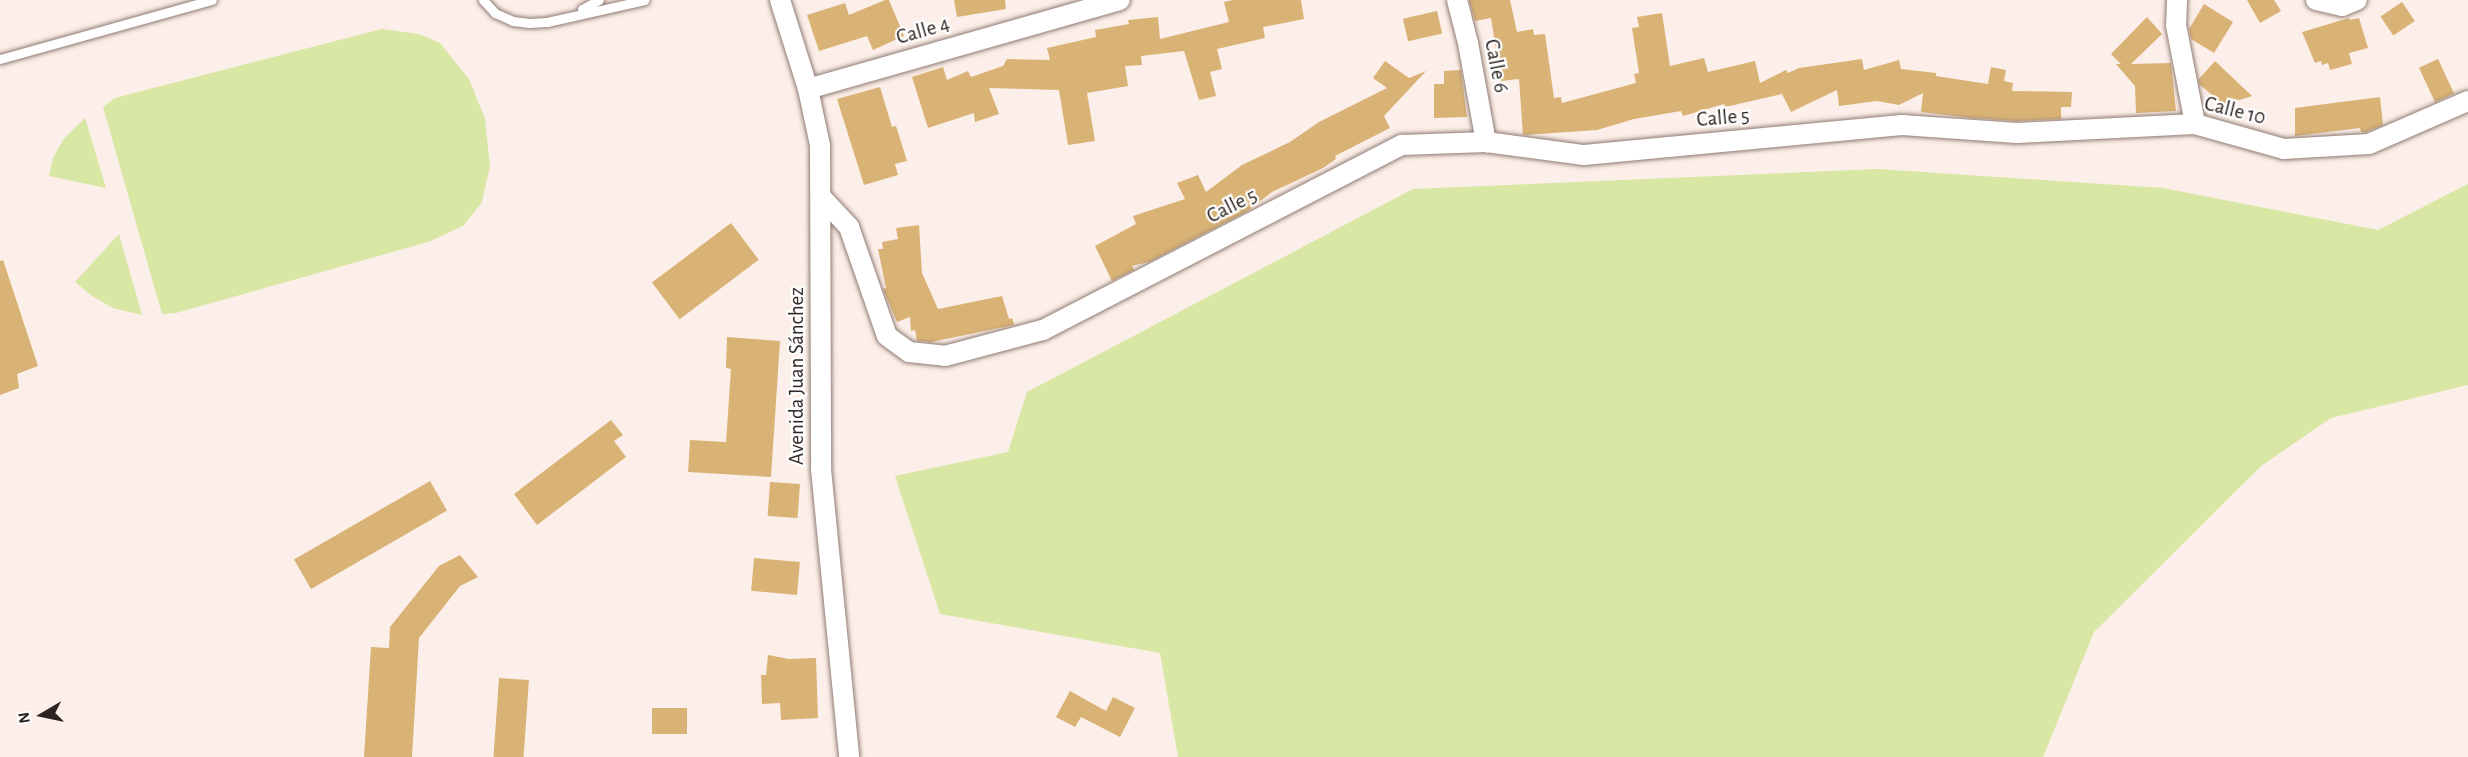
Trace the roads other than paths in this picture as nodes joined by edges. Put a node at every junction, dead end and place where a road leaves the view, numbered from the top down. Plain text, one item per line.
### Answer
1 (212, 0) edge
2 (483, 0) edge
3 (599, 0) edge
4 (645, 0) edge
5 (780, 0) edge
6 (1120, 0) edge
7 (1457, 0) edge
8 (2177, 0) edge
9 (2316, 0) edge
10 (2357, 0) edge
11 (572, 15) junction
12 (0, 59) edge
13 (808, 89) junction
14 (2468, 101) edge
15 (2195, 124) junction
16 (1767, 138) joint
17 (1486, 142) junction
18 (822, 198) junction
19 (849, 757) edge

1 - 12 lane
2 - 11 lane
3 - 11 lane
4 - 11 lane
5 - 13 street, Avenida Juan Sánchez
6 - 13 street, Calle 4
7 - 17 street, Calle 6
8 - 15 street
9 - 10 street
13 - 18 street, Avenida Juan Sánchez
14 - 15 street, Calle 10
15 - 16 street, Calle 10
16 - 17 street, Calle 5
17 - 18 street, Calle 5
18 - 19 street, Avenida Juan Sánchez

